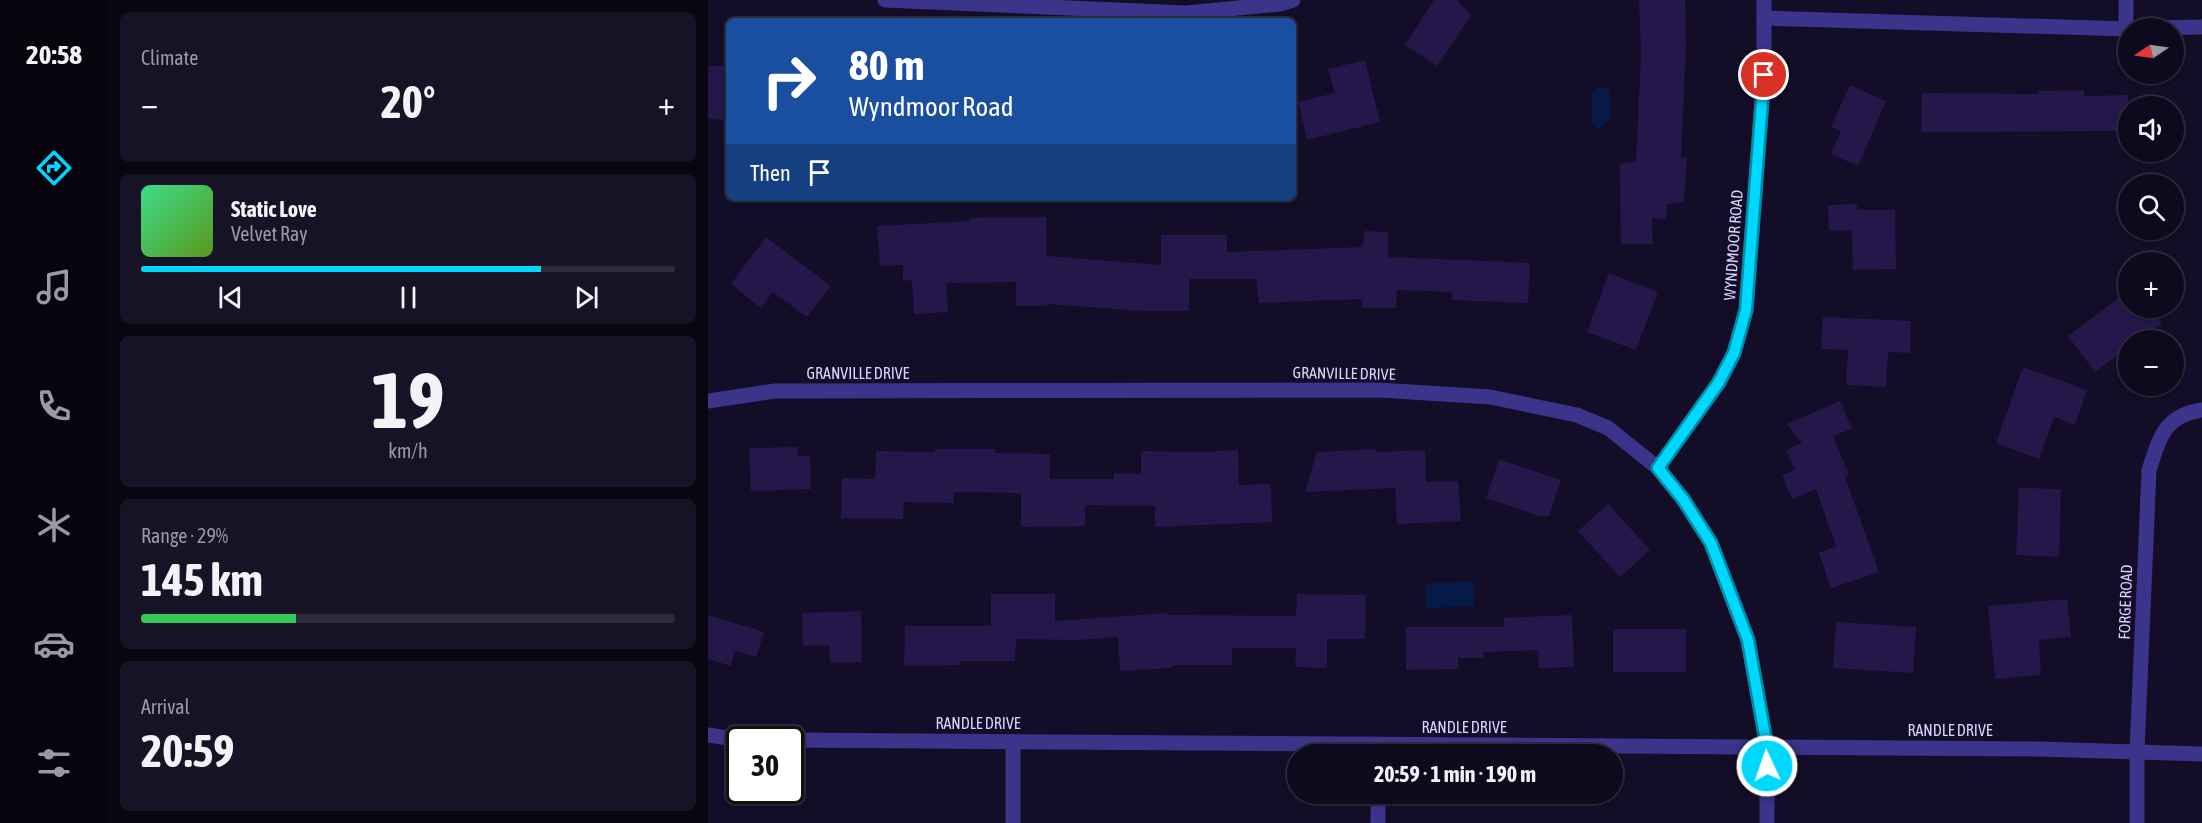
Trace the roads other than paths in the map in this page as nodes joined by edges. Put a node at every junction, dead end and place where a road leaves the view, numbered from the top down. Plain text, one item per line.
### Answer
1 (885, 0) edge
2 (1293, 0) edge
3 (1764, 0) edge
4 (2126, 0) edge
5 (1764, 18) junction
6 (2127, 18) edge
7 (2184, 27) edge
8 (2202, 27) edge
9 (2118, 29) edge
10 (708, 401) edge
11 (2202, 410) edge
12 (1658, 468) junction
13 (708, 735) edge
14 (726, 738) edge
15 (804, 740) edge
16 (1013, 742) junction
17 (1287, 747) edge
18 (1767, 747) junction
19 (1623, 748) edge
20 (2137, 752) junction
21 (2202, 754) edge
22 (1378, 804) edge
23 (1013, 823) edge
24 (1378, 823) edge
25 (1767, 823) edge
26 (2138, 823) edge

1 - 2 street
3 - 5 street, WYNDMOOR ROAD
4 - 6 street
5 - 9 street
5 - 12 street, WYNDMOOR ROAD
7 - 8 street
10 - 12 street, GRANVILLE DRIVE
11 - 20 street, FORGE ROAD
12 - 18 street, GRANVILLE DRIVE
13 - 14 street
15 - 16 street, RANDLE DRIVE
16 - 17 street, RANDLE DRIVE
16 - 23 street
18 - 19 street, RANDLE DRIVE
18 - 20 street, RANDLE DRIVE
18 - 25 street, GRANVILLE DRIVE
20 - 21 street, RANDLE DRIVE
20 - 26 street, FORGE ROAD
22 - 24 street

